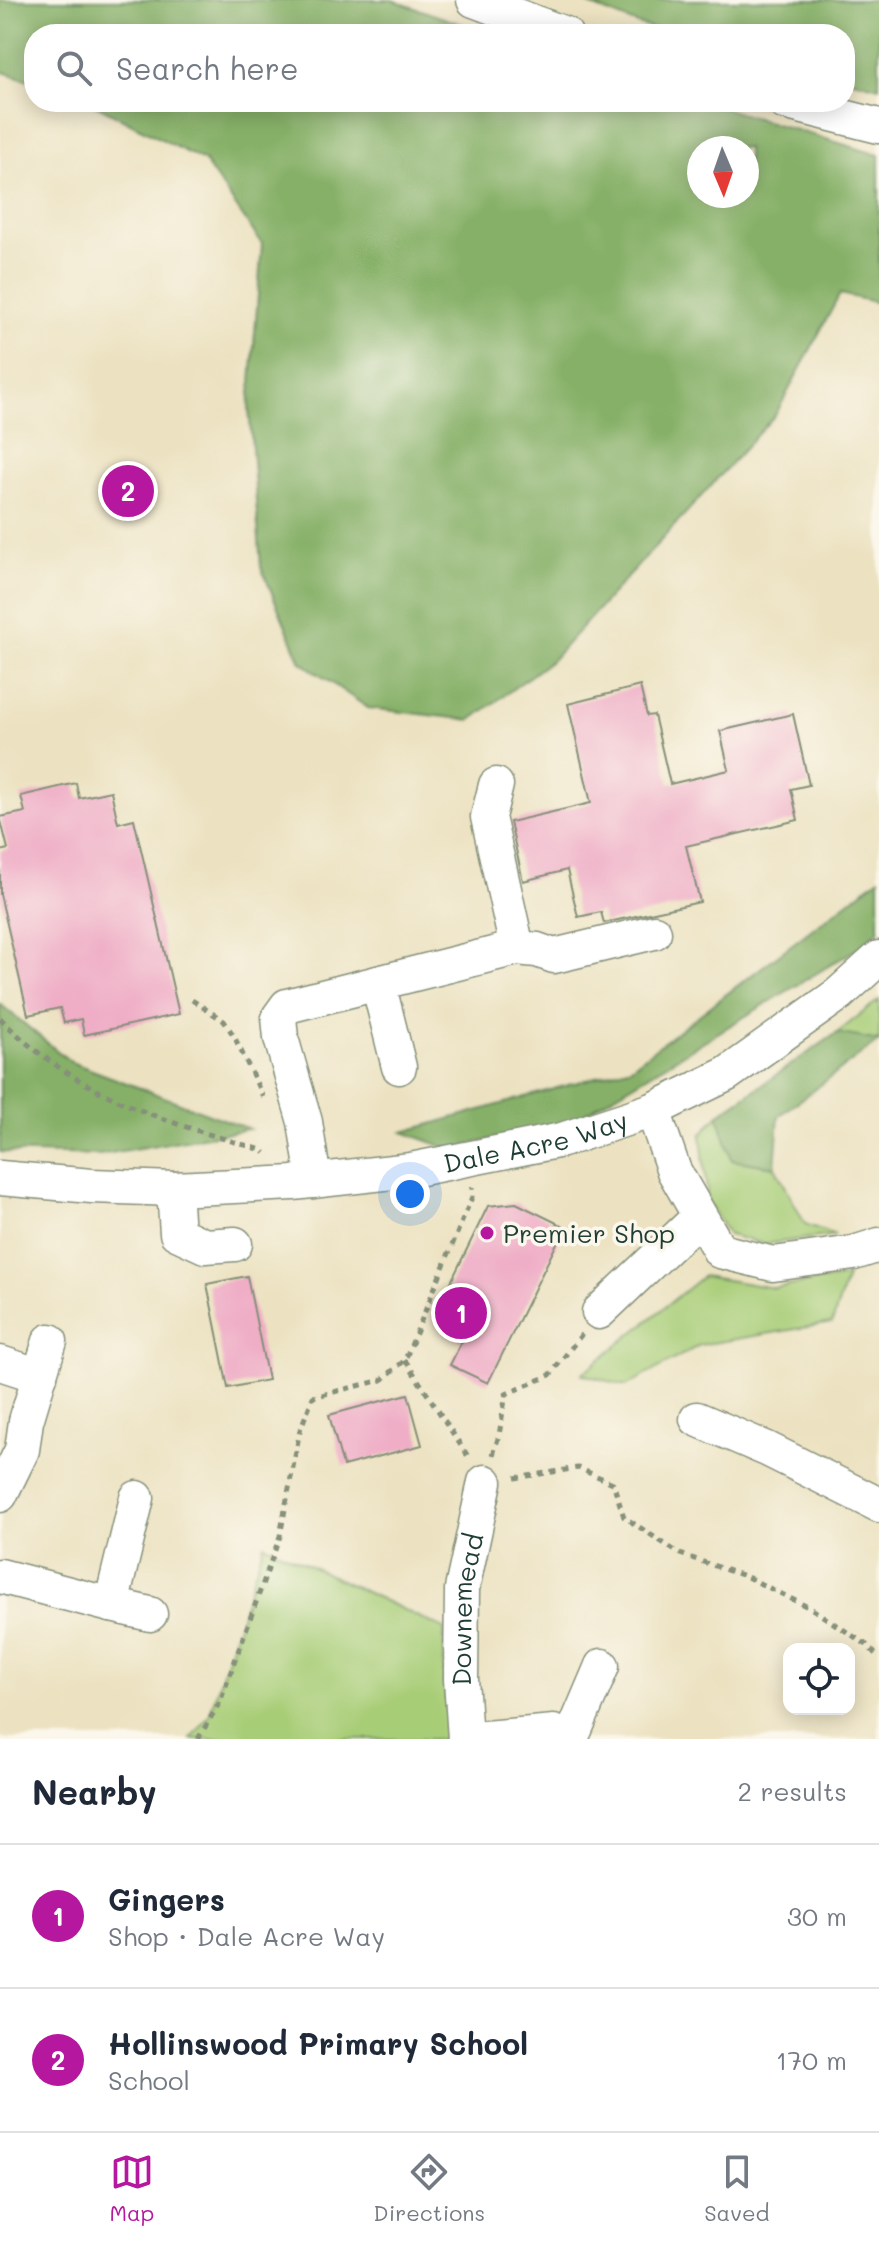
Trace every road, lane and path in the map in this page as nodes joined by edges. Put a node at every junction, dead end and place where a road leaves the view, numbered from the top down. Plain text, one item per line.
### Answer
1 (474, 0) edge
2 (538, 24) edge
3 (824, 112) edge
4 (879, 126) edge
5 (496, 785) dead end
6 (654, 932) dead end
7 (517, 948) junction
8 (879, 958) edge
9 (378, 983) junction
10 (192, 1000) dead end
11 (0, 1018) edge
12 (399, 1067) dead end
13 (268, 1109) dead end
14 (653, 1110) junction
15 (474, 1160) junction
16 (0, 1178) edge
17 (303, 1182) junction
18 (174, 1189) junction
19 (699, 1217) junction
20 (235, 1244) dead end
21 (879, 1245) edge
22 (599, 1312) joint
23 (50, 1341) dead end
24 (405, 1360) junction
25 (0, 1363) edge
26 (40, 1376) junction
27 (697, 1419) dead end
28 (485, 1482) junction
29 (0, 1495) edge
30 (137, 1498) dead end
31 (879, 1505) edge
32 (0, 1576) edge
33 (111, 1605) junction
34 (150, 1614) dead end
35 (879, 1658) edge
36 (602, 1666) dead end
37 (198, 1739) edge
38 (465, 1739) edge
39 (472, 1739) edge
40 (570, 1739) edge

1 - 2 street
3 - 4 street
5 - 7 street
6 - 7 street
7 - 9 street
8 - 14 street, Dale Acre Way
9 - 12 street
9 - 17 street
10 - 13 path
11 - 17 path
14 - 15 street, Dale Acre Way
14 - 19 street
15 - 17 street, Dale Acre Way
15 - 24 path
16 - 18 street, Dale Acre Way
17 - 18 street, Dale Acre Way
18 - 20 street
19 - 21 street
19 - 22 street
22 - 28 path
23 - 26 street
24 - 28 path
24 - 37 path
25 - 26 street
26 - 29 street
27 - 31 street
28 - 35 path
28 - 38 street, Downemead
30 - 33 street
32 - 33 street
33 - 34 street
36 - 40 street
39 - 40 street

